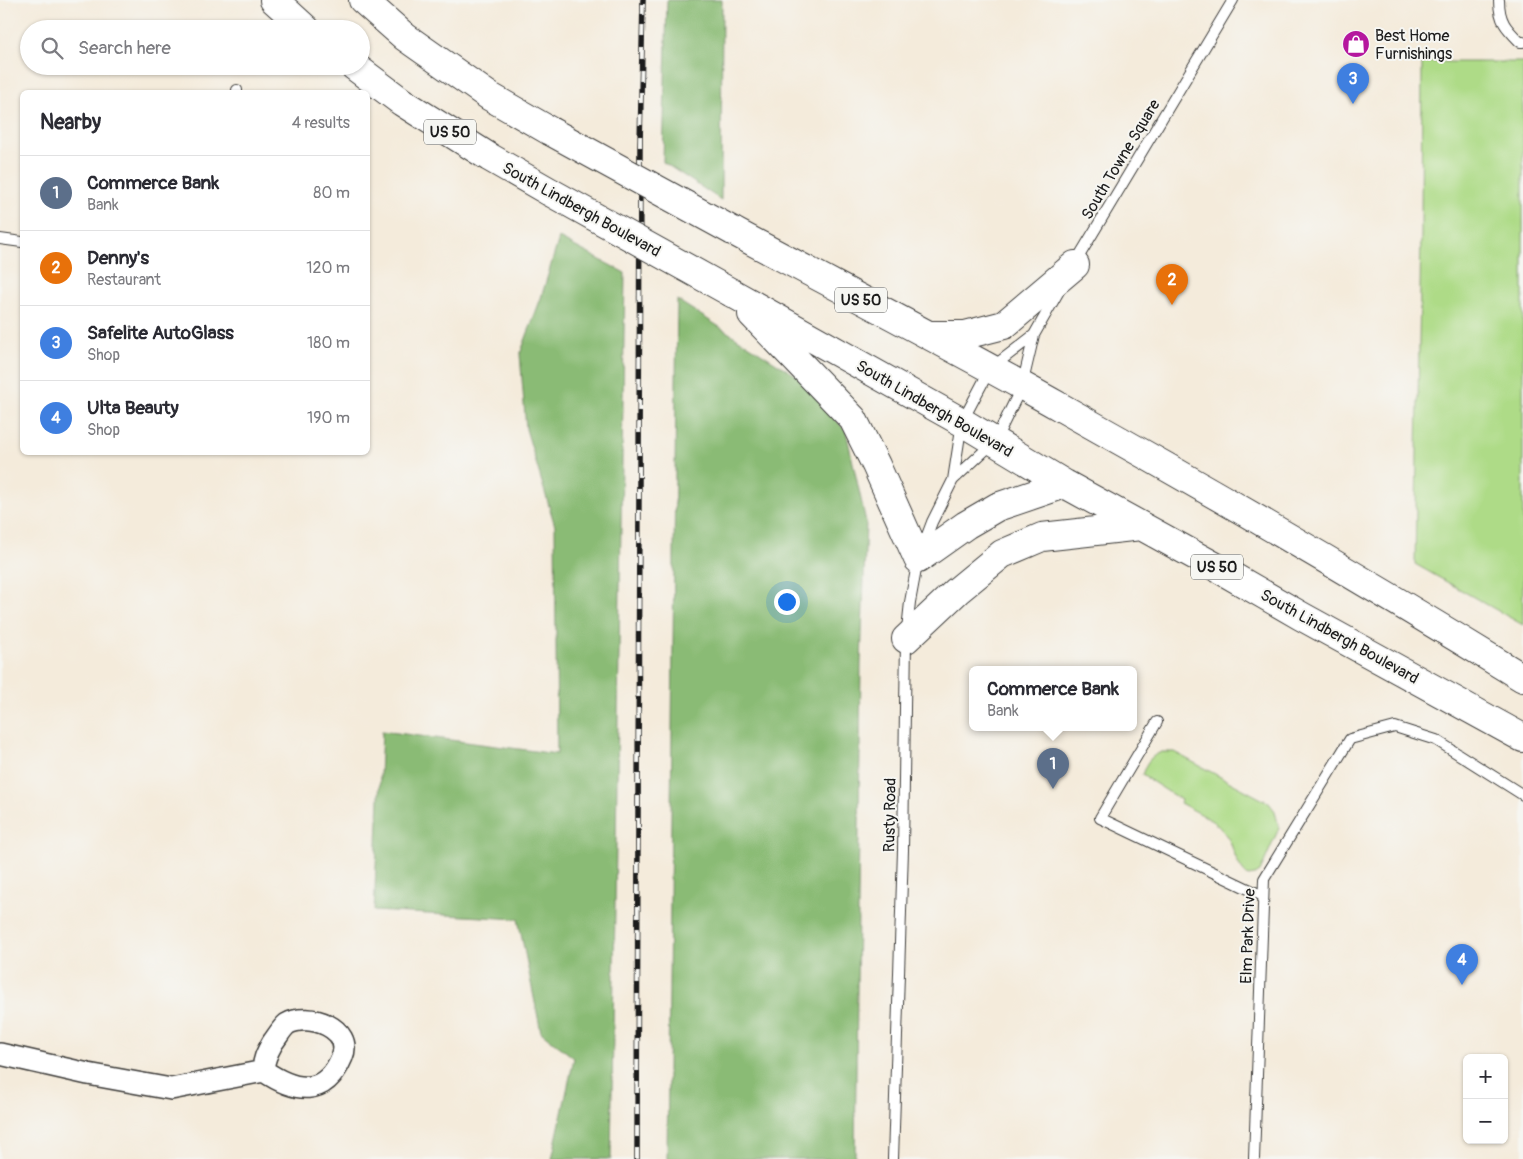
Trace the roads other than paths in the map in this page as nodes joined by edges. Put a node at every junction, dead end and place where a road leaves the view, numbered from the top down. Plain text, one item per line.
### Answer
1 (274, 0) edge
2 (363, 0) edge
3 (1232, 0) edge
4 (1499, 0) edge
5 (296, 20) edge
6 (1523, 42) edge
7 (366, 75) edge
8 (0, 239) edge
9 (20, 242) edge
10 (1075, 264) junction
11 (732, 293) junction
12 (1034, 334) junction
13 (927, 336) junction
14 (990, 369) junction
15 (1022, 386) junction
16 (962, 422) junction
17 (995, 441) junction
18 (953, 480) junction
19 (1065, 484) junction
20 (1141, 526) junction
21 (918, 559) junction
22 (906, 640) junction
23 (1523, 678) edge
24 (1157, 722) dead end
25 (1523, 738) edge
26 (1523, 795) edge
27 (1263, 896) junction
28 (0, 1054) edge
29 (264, 1070) dead end
30 (892, 1159) edge
31 (1254, 1159) edge

1 - 5 main road
2 - 13 main road, US 50, bridge
3 - 10 lane, South Towne Square
4 - 6 lane
7 - 11 main road, South Lindbergh Boulevard / US 50, bridge
8 - 9 lane
10 - 12 lane, South Towne Square
10 - 13 main road
11 - 16 main road, South Lindbergh Boulevard / US 50
11 - 21 main road
12 - 14 lane, South Towne Square
12 - 15 lane, South Towne Square
13 - 14 main road, US 50
14 - 15 main road, US 50
14 - 16 lane, Rusty Road
15 - 17 lane, South Towne Square
15 - 23 main road, US 50
16 - 17 main road, South Lindbergh Boulevard / US 50
16 - 18 lane, Rusty Road
17 - 18 lane, Rusty Road
17 - 19 main road, South Lindbergh Boulevard / US 50
18 - 21 lane, Rusty Road
19 - 20 main road, South Lindbergh Boulevard / US 50
19 - 21 main road
20 - 22 main road
20 - 25 main road, South Lindbergh Boulevard / US 50
21 - 22 lane, Rusty Road
22 - 30 lane, Rusty Road
24 - 27 lane
26 - 27 lane, Elm Park Drive
27 - 31 lane, Elm Park Drive
28 - 29 street

